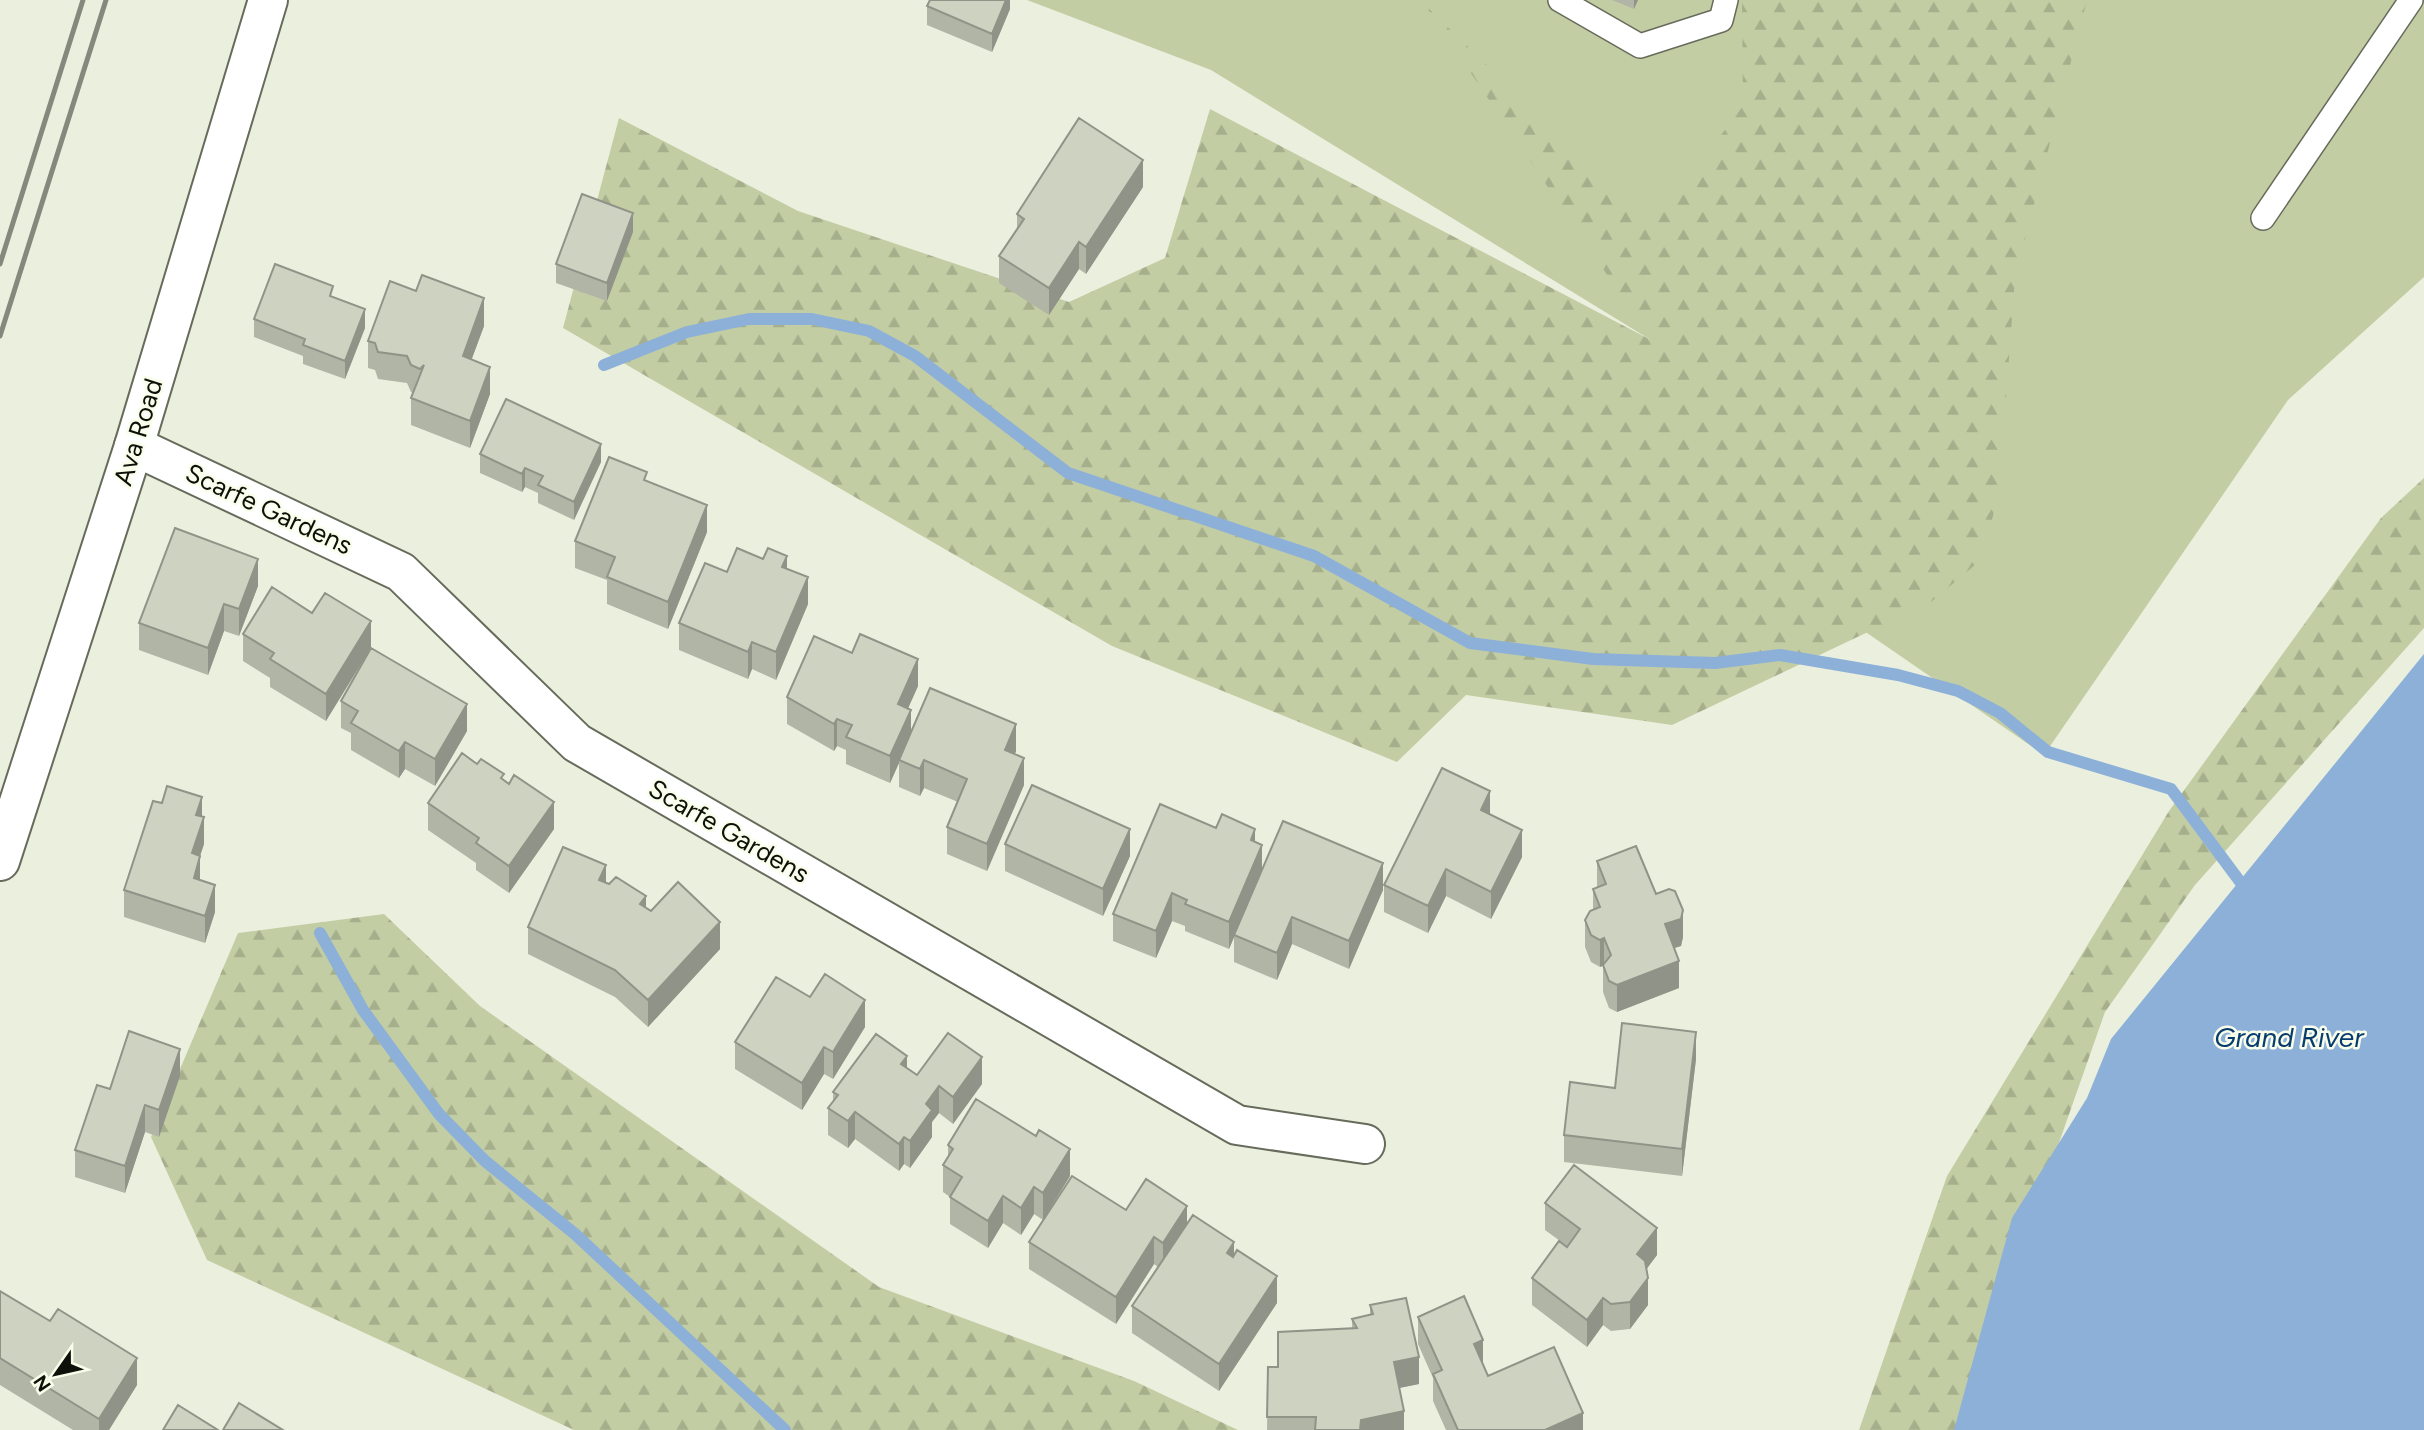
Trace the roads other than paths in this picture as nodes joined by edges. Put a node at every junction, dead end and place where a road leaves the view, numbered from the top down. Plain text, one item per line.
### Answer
1 (268, 0) edge
2 (1560, 0) edge
3 (1727, 0) edge
4 (2411, 0) edge
5 (2263, 218) dead end
6 (134, 446) junction
7 (0, 861) edge
8 (1365, 1144) dead end

1 - 6 street, Ava Road
2 - 3 lane
4 - 5 lane
6 - 7 street, Ava Road
6 - 8 street, Scarfe Gardens

